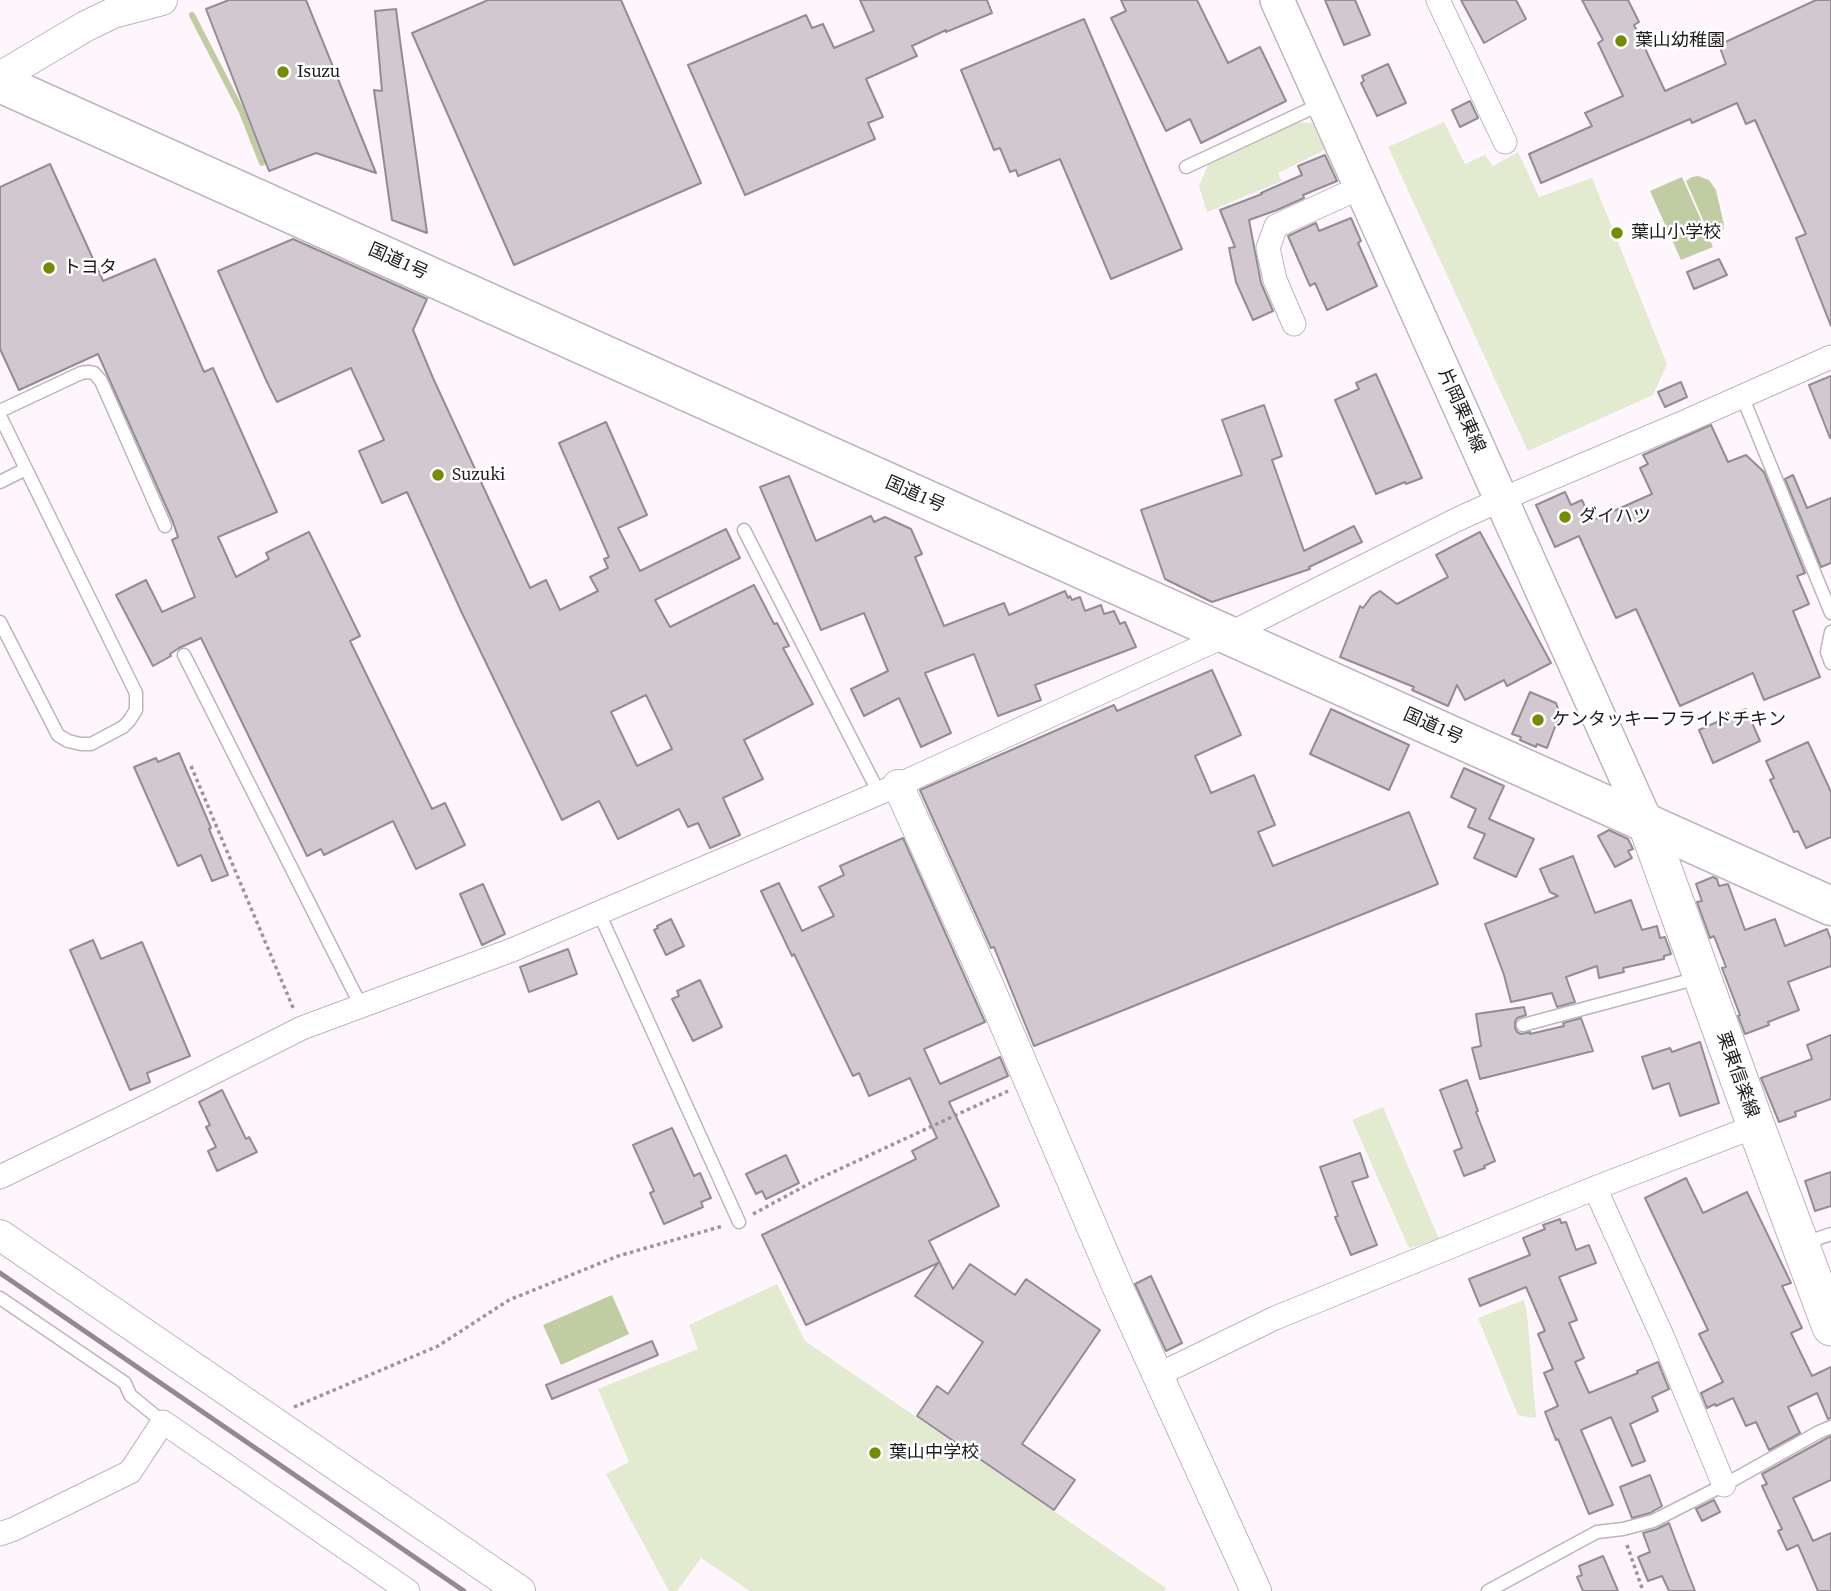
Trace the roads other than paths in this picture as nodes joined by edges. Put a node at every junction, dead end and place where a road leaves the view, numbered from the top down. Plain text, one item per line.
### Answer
1 (162, 0) edge
2 (1277, 0) edge
3 (1438, 0) edge
4 (0, 77) edge
5 (0, 83) edge
6 (1323, 103) junction
7 (1505, 142) dead end
8 (1186, 167) dead end
9 (1361, 187) junction
10 (1294, 324) dead end
11 (1831, 357) edge
12 (1742, 396) junction
13 (0, 414) edge
14 (26, 469) junction
15 (0, 482) edge
16 (1500, 500) junction
17 (165, 526) dead end
18 (744, 530) dead end
19 (1831, 613) edge
20 (0, 622) edge
21 (1831, 632) edge
22 (1227, 635) junction
23 (184, 655) dead end
24 (1831, 663) edge
25 (889, 789) junction
26 (1646, 822) junction
27 (1831, 906) edge
28 (599, 914) junction
29 (1702, 977) junction
30 (361, 1006) junction
31 (1523, 1025) dead end
32 (1756, 1126) junction
33 (0, 1177) edge
34 (1595, 1188) junction
35 (739, 1222) road end
36 (0, 1235) edge
37 (1816, 1239) edge
38 (0, 1298) edge
39 (1831, 1327) edge
40 (1158, 1375) junction
41 (163, 1422) junction
42 (1831, 1427) edge
43 (1724, 1485) junction
44 (0, 1534) edge
45 (408, 1591) edge
46 (520, 1591) edge
47 (1256, 1591) edge
48 (1488, 1591) edge

1 - 4 street
2 - 6 main road, 片岡栗東線
3 - 7 street
5 - 22 highway, 国道1号
6 - 8 lane
6 - 9 main road, 片岡栗東線
9 - 10 street
9 - 16 main road, 片岡栗東線
11 - 12 street
12 - 16 street
12 - 19 lane
13 - 14 lane
13 - 17 lane
14 - 15 lane
14 - 20 lane
16 - 22 street
16 - 26 main road, 片岡栗東線
18 - 25 lane
21 - 24 lane
22 - 25 street
22 - 26 highway, 国道1号
23 - 30 lane
25 - 28 street
25 - 40 street
26 - 27 highway, 国道1号
26 - 29 main road, 栗東信楽線
28 - 30 street
28 - 35 lane
29 - 31 lane
29 - 32 main road, 栗東信楽線
30 - 33 street
32 - 34 street
32 - 37 main road, 栗東信楽線
34 - 40 street
34 - 43 street
36 - 46 street
37 - 39 main road, 栗東信楽線
38 - 41 lane
40 - 47 street
41 - 44 street
41 - 45 street
42 - 43 lane
43 - 48 lane

